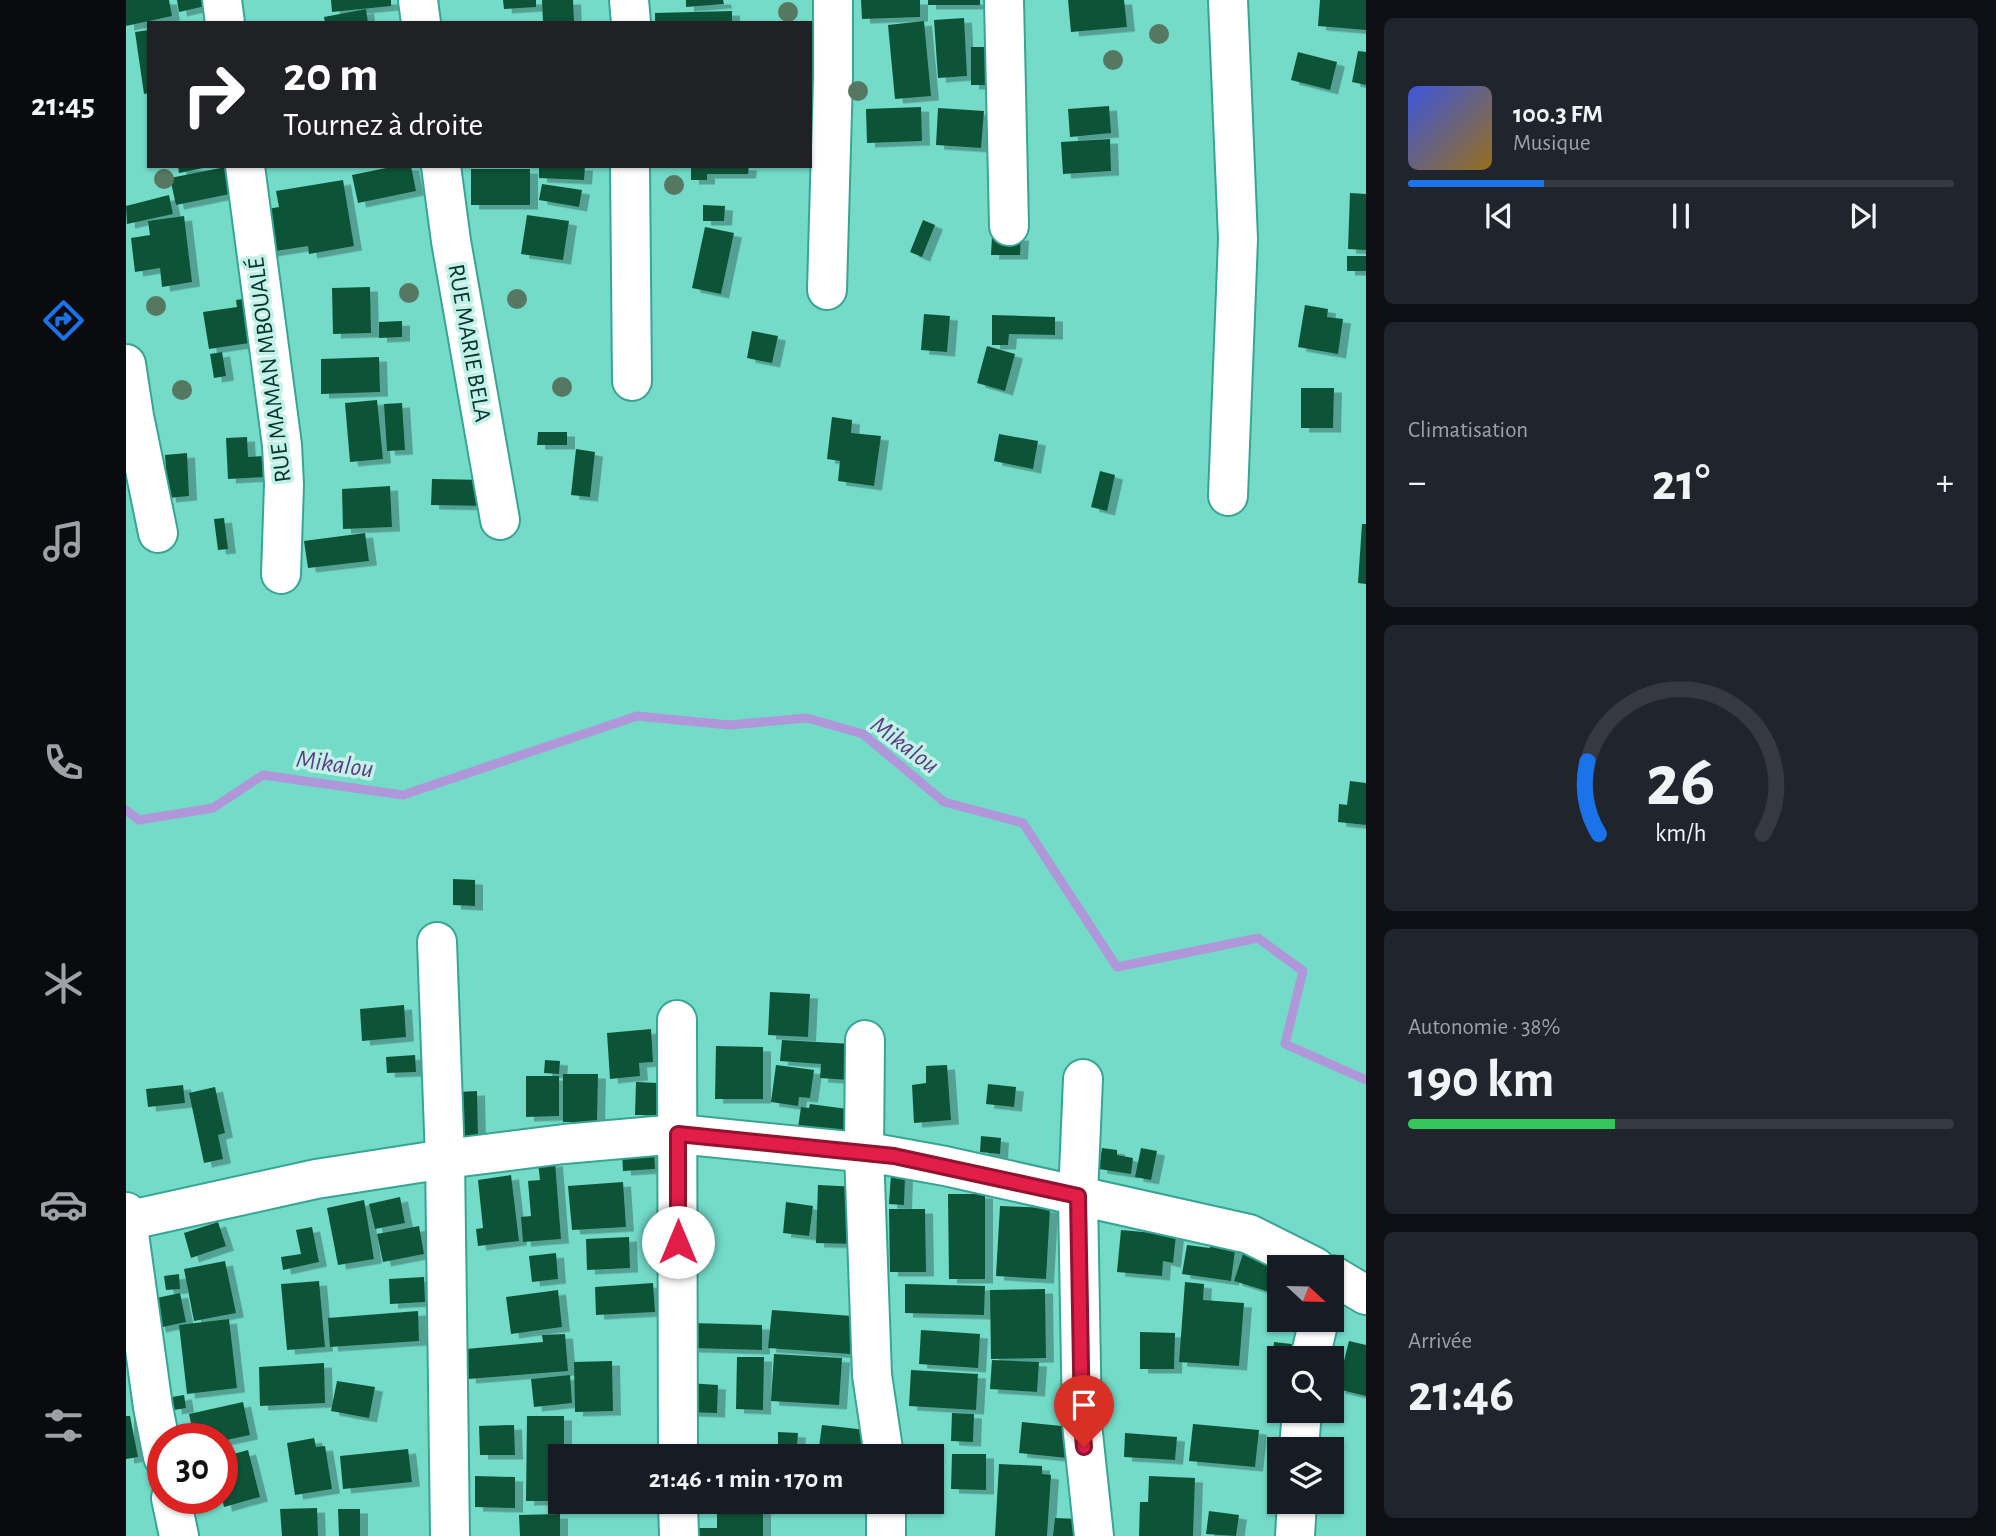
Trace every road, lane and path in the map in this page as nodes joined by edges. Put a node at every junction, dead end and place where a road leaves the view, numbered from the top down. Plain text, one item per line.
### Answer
1 (222, 0) edge
2 (418, 0) edge
3 (629, 0) edge
4 (833, 0) edge
5 (1004, 0) edge
6 (1228, 0) edge
7 (225, 21) edge
8 (421, 21) edge
9 (631, 21) edge
10 (245, 168) edge
11 (441, 168) edge
12 (630, 168) edge
13 (1009, 226) dead end
14 (827, 290) dead end
15 (126, 364) edge
16 (632, 381) dead end
17 (1228, 496) dead end
18 (500, 520) dead end
19 (158, 533) dead end
20 (281, 574) dead end
21 (437, 942) dead end
22 (677, 1020) dead end
23 (865, 1040) dead end
24 (1083, 1079) dead end
25 (678, 1134) junction
26 (864, 1152) junction
27 (445, 1159) junction
28 (1078, 1196) junction
29 (126, 1218) edge
30 (1291, 1255) edge
31 (1344, 1283) edge
32 (1366, 1295) edge
33 (156, 1423) edge
34 (678, 1444) edge
35 (882, 1444) edge
36 (174, 1514) edge
37 (678, 1514) edge
38 (886, 1514) edge
39 (1296, 1514) edge
40 (179, 1536) edge
41 (450, 1536) edge
42 (678, 1536) edge
43 (886, 1536) edge
44 (1094, 1536) edge
45 (1295, 1536) edge

1 - 7 street
2 - 8 street
3 - 9 street
4 - 14 street
5 - 13 street
6 - 17 street
10 - 20 street, RUE MAMAN MBOUALÉ
11 - 18 street, RUE MARIE BELA
12 - 16 street
15 - 19 street
21 - 27 street
22 - 25 street
23 - 26 street
24 - 28 street
25 - 26 street
25 - 27 street
25 - 34 street
26 - 28 street
26 - 35 street
27 - 29 street
27 - 41 street
28 - 30 street
28 - 44 street
29 - 33 street
31 - 32 street
36 - 40 street
37 - 42 street
38 - 43 street
39 - 45 street

